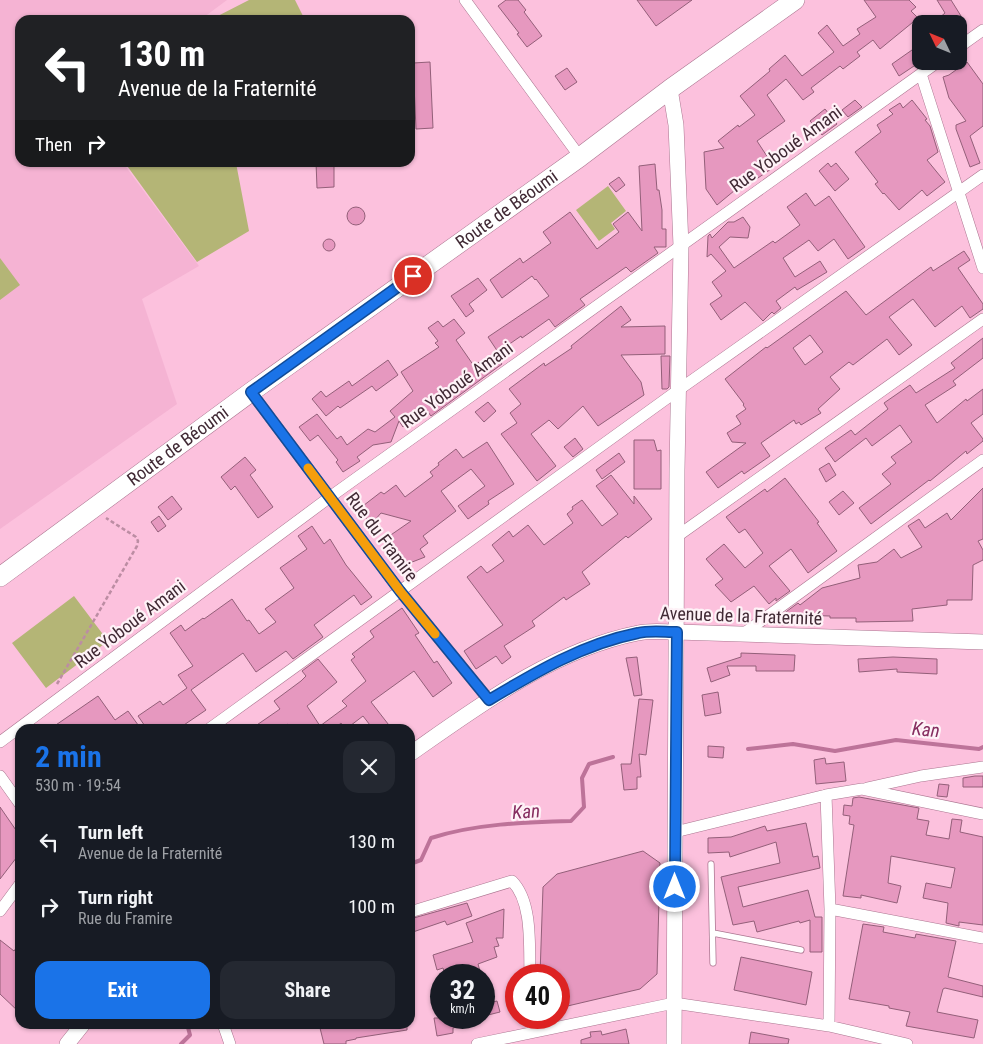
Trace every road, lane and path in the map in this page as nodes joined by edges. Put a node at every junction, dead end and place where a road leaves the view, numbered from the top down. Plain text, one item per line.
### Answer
1 (465, 0) edge
2 (795, 0) edge
3 (983, 30) edge
4 (968, 41) edge
5 (927, 70) edge
6 (921, 74) junction
7 (670, 89) junction
8 (580, 157) junction
9 (983, 175) edge
10 (959, 192) junction
11 (681, 246) junction
12 (983, 268) edge
13 (983, 319) edge
14 (677, 391) junction
15 (251, 392) junction
16 (983, 460) edge
17 (330, 497) junction
18 (92, 510) junction
19 (676, 537) junction
20 (0, 577) edge
21 (400, 591) junction
22 (677, 632) junction
23 (743, 634) junction
24 (983, 642) edge
25 (54, 688) dead end
26 (489, 700) junction
27 (24, 724) edge
28 (216, 724) edge
29 (15, 731) edge
30 (0, 742) edge
31 (415, 751) edge
32 (983, 767) edge
33 (0, 776) edge
34 (862, 789) junction
35 (826, 795) junction
36 (15, 797) edge
37 (983, 814) edge
38 (675, 832) junction
39 (711, 864) dead end
40 (15, 891) edge
41 (830, 908) junction
42 (415, 910) edge
43 (0, 911) edge
44 (712, 932) junction
45 (983, 938) edge
46 (802, 950) dead end
47 (713, 963) dead end
48 (529, 964) edge
49 (674, 1003) junction
50 (829, 1026) junction
51 (78, 1029) edge
52 (226, 1029) edge
53 (534, 1029) edge
54 (534, 1032) junction
55 (67, 1044) edge
56 (230, 1044) edge
57 (477, 1044) edge
58 (674, 1044) edge
59 (907, 1044) edge

1 - 8 street
2 - 7 main road, Route de Béoumi
3 - 4 street
5 - 6 street, Rue Yoboué Amani
6 - 10 street
6 - 11 street, Rue Yoboué Amani
7 - 8 main road, Route de Béoumi
7 - 11 street
8 - 15 main road, Route de Béoumi
9 - 10 street
10 - 12 street
10 - 14 street
11 - 14 street
11 - 17 street, Rue Yoboué Amani
13 - 19 street
14 - 19 street
14 - 21 street
15 - 17 street, Rue du Framire
15 - 18 main road, Route de Béoumi
16 - 23 street
17 - 21 street, Rue du Framire
17 - 27 street, Rue Yoboué Amani
18 - 20 main road, Route de Béoumi
18 - 25 path
19 - 22 street
21 - 26 street, Rue du Framire
21 - 28 street
22 - 23 street, Avenue de la Fraternité
22 - 26 street, Avenue de la Fraternité
22 - 38 street
23 - 24 street, Avenue de la Fraternité
26 - 31 street, Avenue de la Fraternité
29 - 30 street, Rue Yoboué Amani
32 - 34 street
33 - 36 street
34 - 35 street
34 - 37 street
35 - 38 street
35 - 41 street
38 - 49 street
39 - 44 lane
40 - 43 street
41 - 45 street
41 - 50 street
42 - 48 street
44 - 46 lane
44 - 47 lane
49 - 50 street
49 - 54 street
49 - 58 street
50 - 59 street
51 - 55 street
52 - 56 street
53 - 54 street
54 - 57 street

